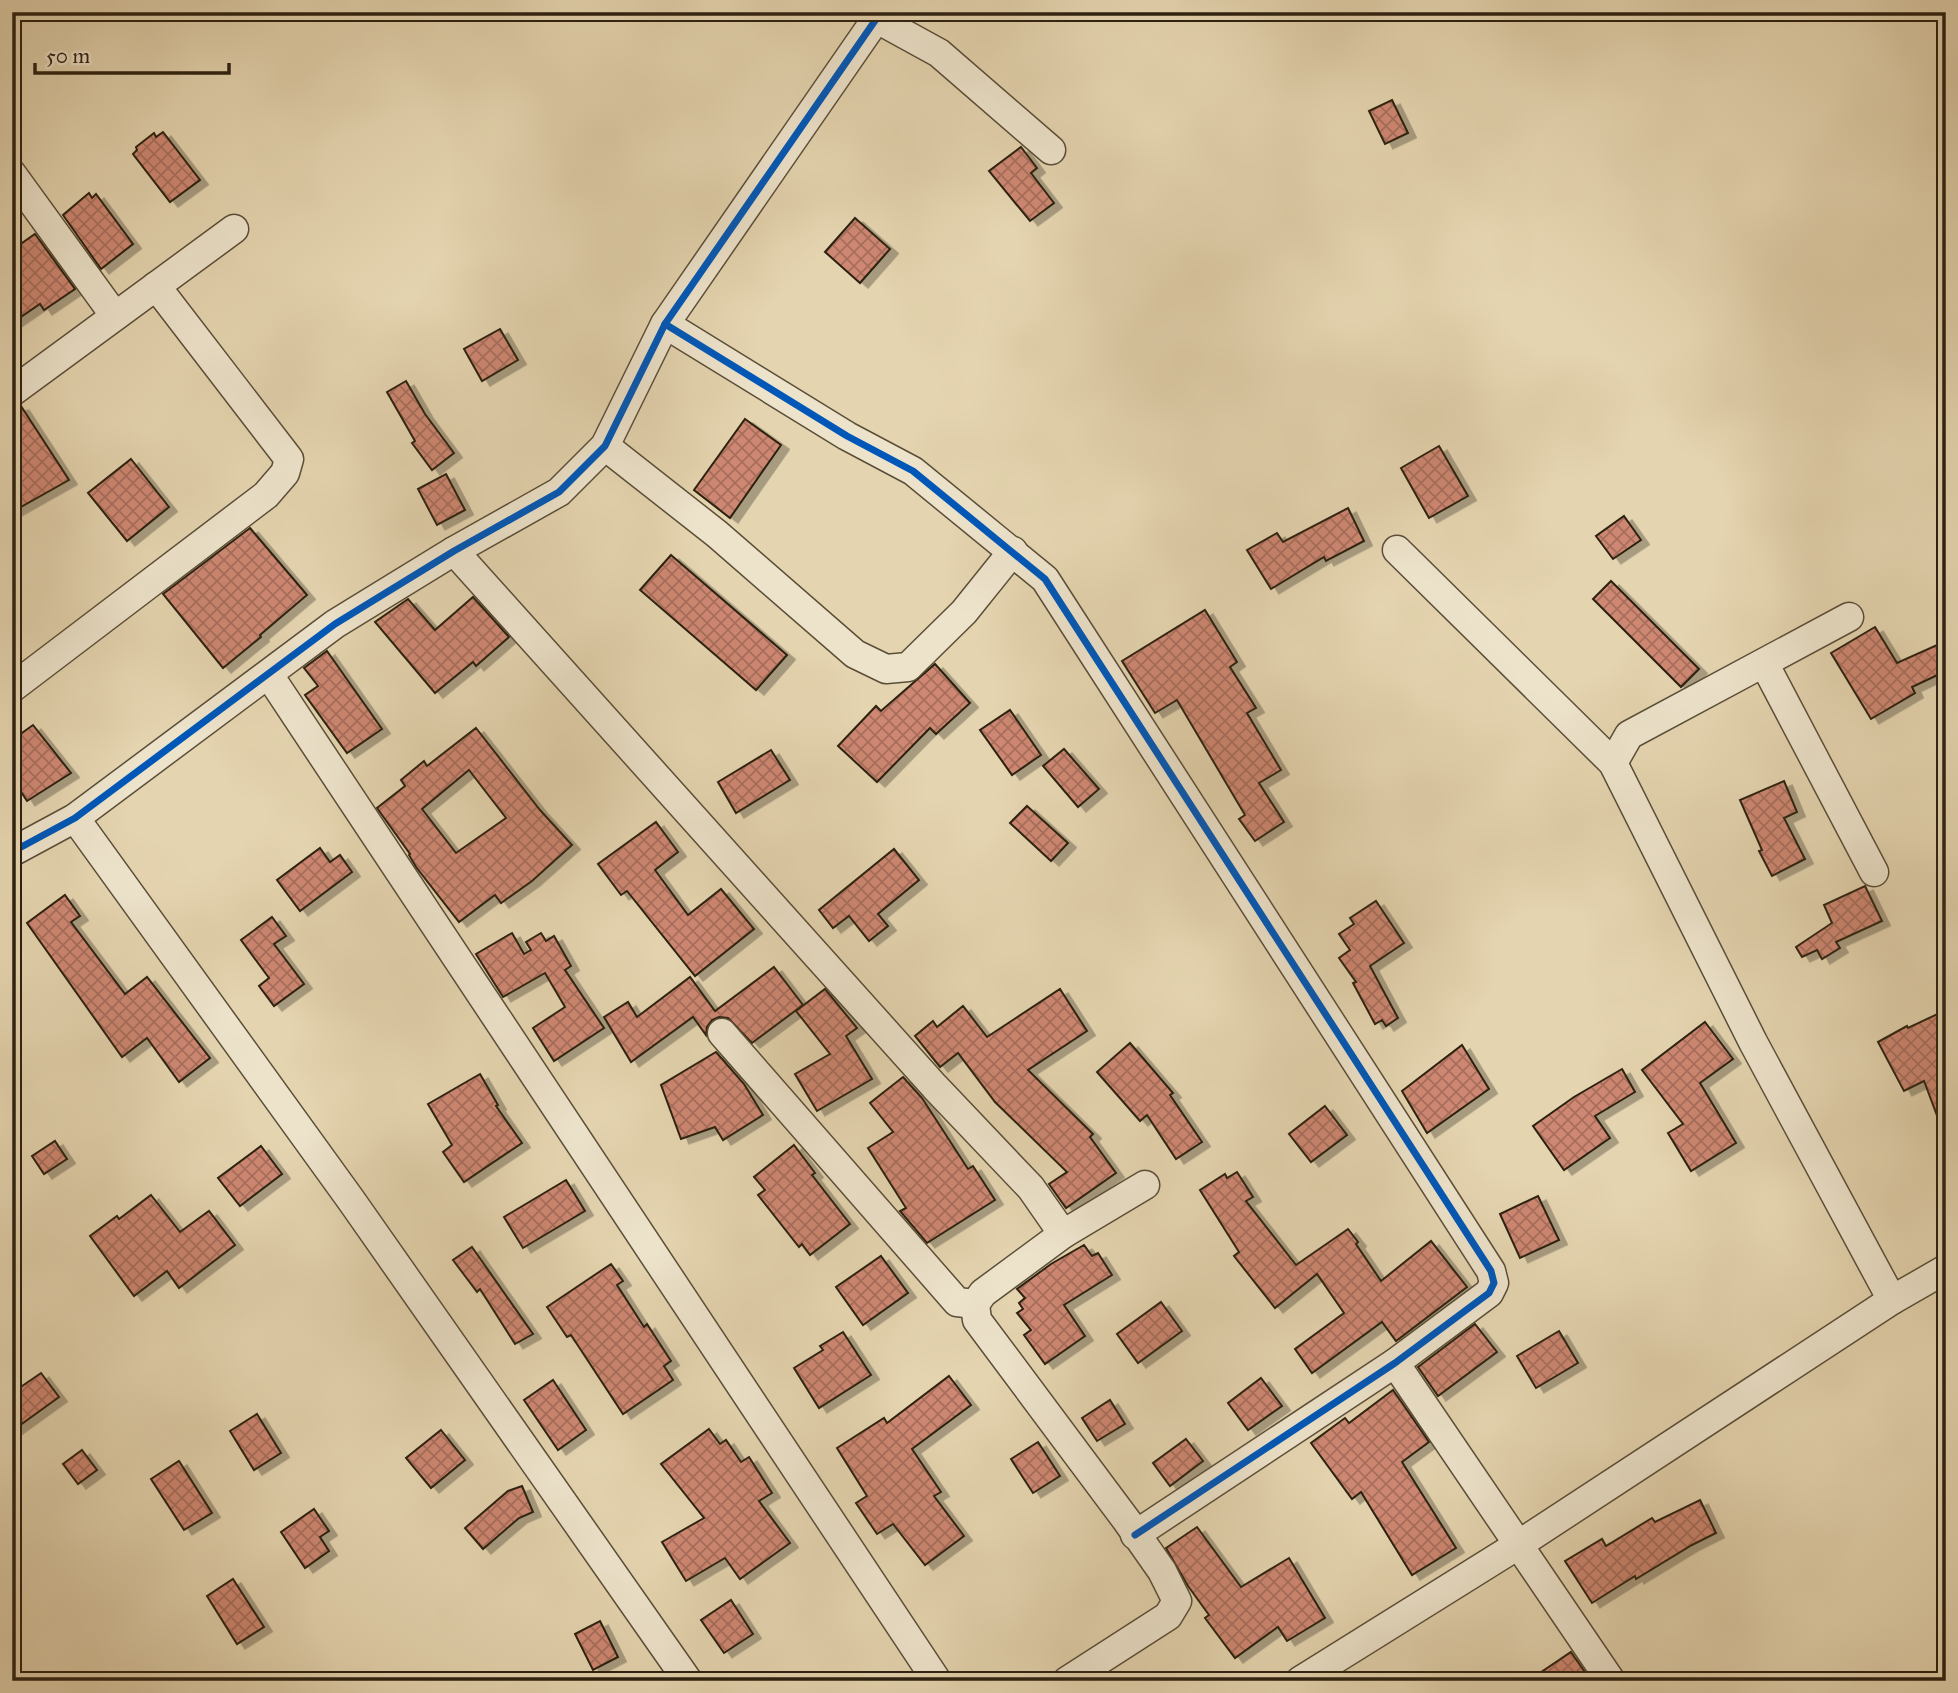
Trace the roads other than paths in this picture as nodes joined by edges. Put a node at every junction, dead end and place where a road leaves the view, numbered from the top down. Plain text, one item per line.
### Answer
1 (879, 16) edge
2 (1051, 150) dead end
3 (12, 174) edge
4 (234, 229) dead end
5 (156, 286) junction
6 (115, 316) junction
7 (665, 324) junction
8 (12, 392) edge
9 (605, 446) junction
10 (1397, 550) dead end
11 (454, 551) junction
12 (1013, 551) junction
13 (1849, 617) dead end
14 (1764, 663) junction
15 (269, 675) junction
16 (12, 688) edge
17 (1613, 763) junction
18 (75, 818) junction
19 (12, 852) edge
20 (1874, 872) dead end
21 (722, 1033) dead end
22 (1145, 1185) dead end
23 (1063, 1234) junction
24 (1946, 1269) edge
25 (1892, 1300) junction
26 (975, 1304) junction
27 (1395, 1363) junction
28 (1135, 1535) junction
29 (1518, 1545) junction
30 (688, 1681) edge
31 (937, 1681) edge
32 (1067, 1681) edge
33 (1300, 1681) edge
34 (1611, 1681) edge

1 - 2 street
1 - 7 street
3 - 6 street
4 - 5 street
5 - 6 street
5 - 16 street
6 - 8 street
7 - 9 street
7 - 12 street
9 - 11 street
9 - 12 street
10 - 17 street
11 - 15 street
11 - 23 street
12 - 27 street
13 - 14 street
14 - 17 street
14 - 20 street
15 - 18 street
15 - 31 street
17 - 25 street
18 - 19 street
18 - 30 street
21 - 26 street
22 - 23 street
23 - 26 street
24 - 25 street
25 - 29 street
26 - 28 street
27 - 28 street
27 - 29 street
28 - 32 street
29 - 33 street
29 - 34 street

